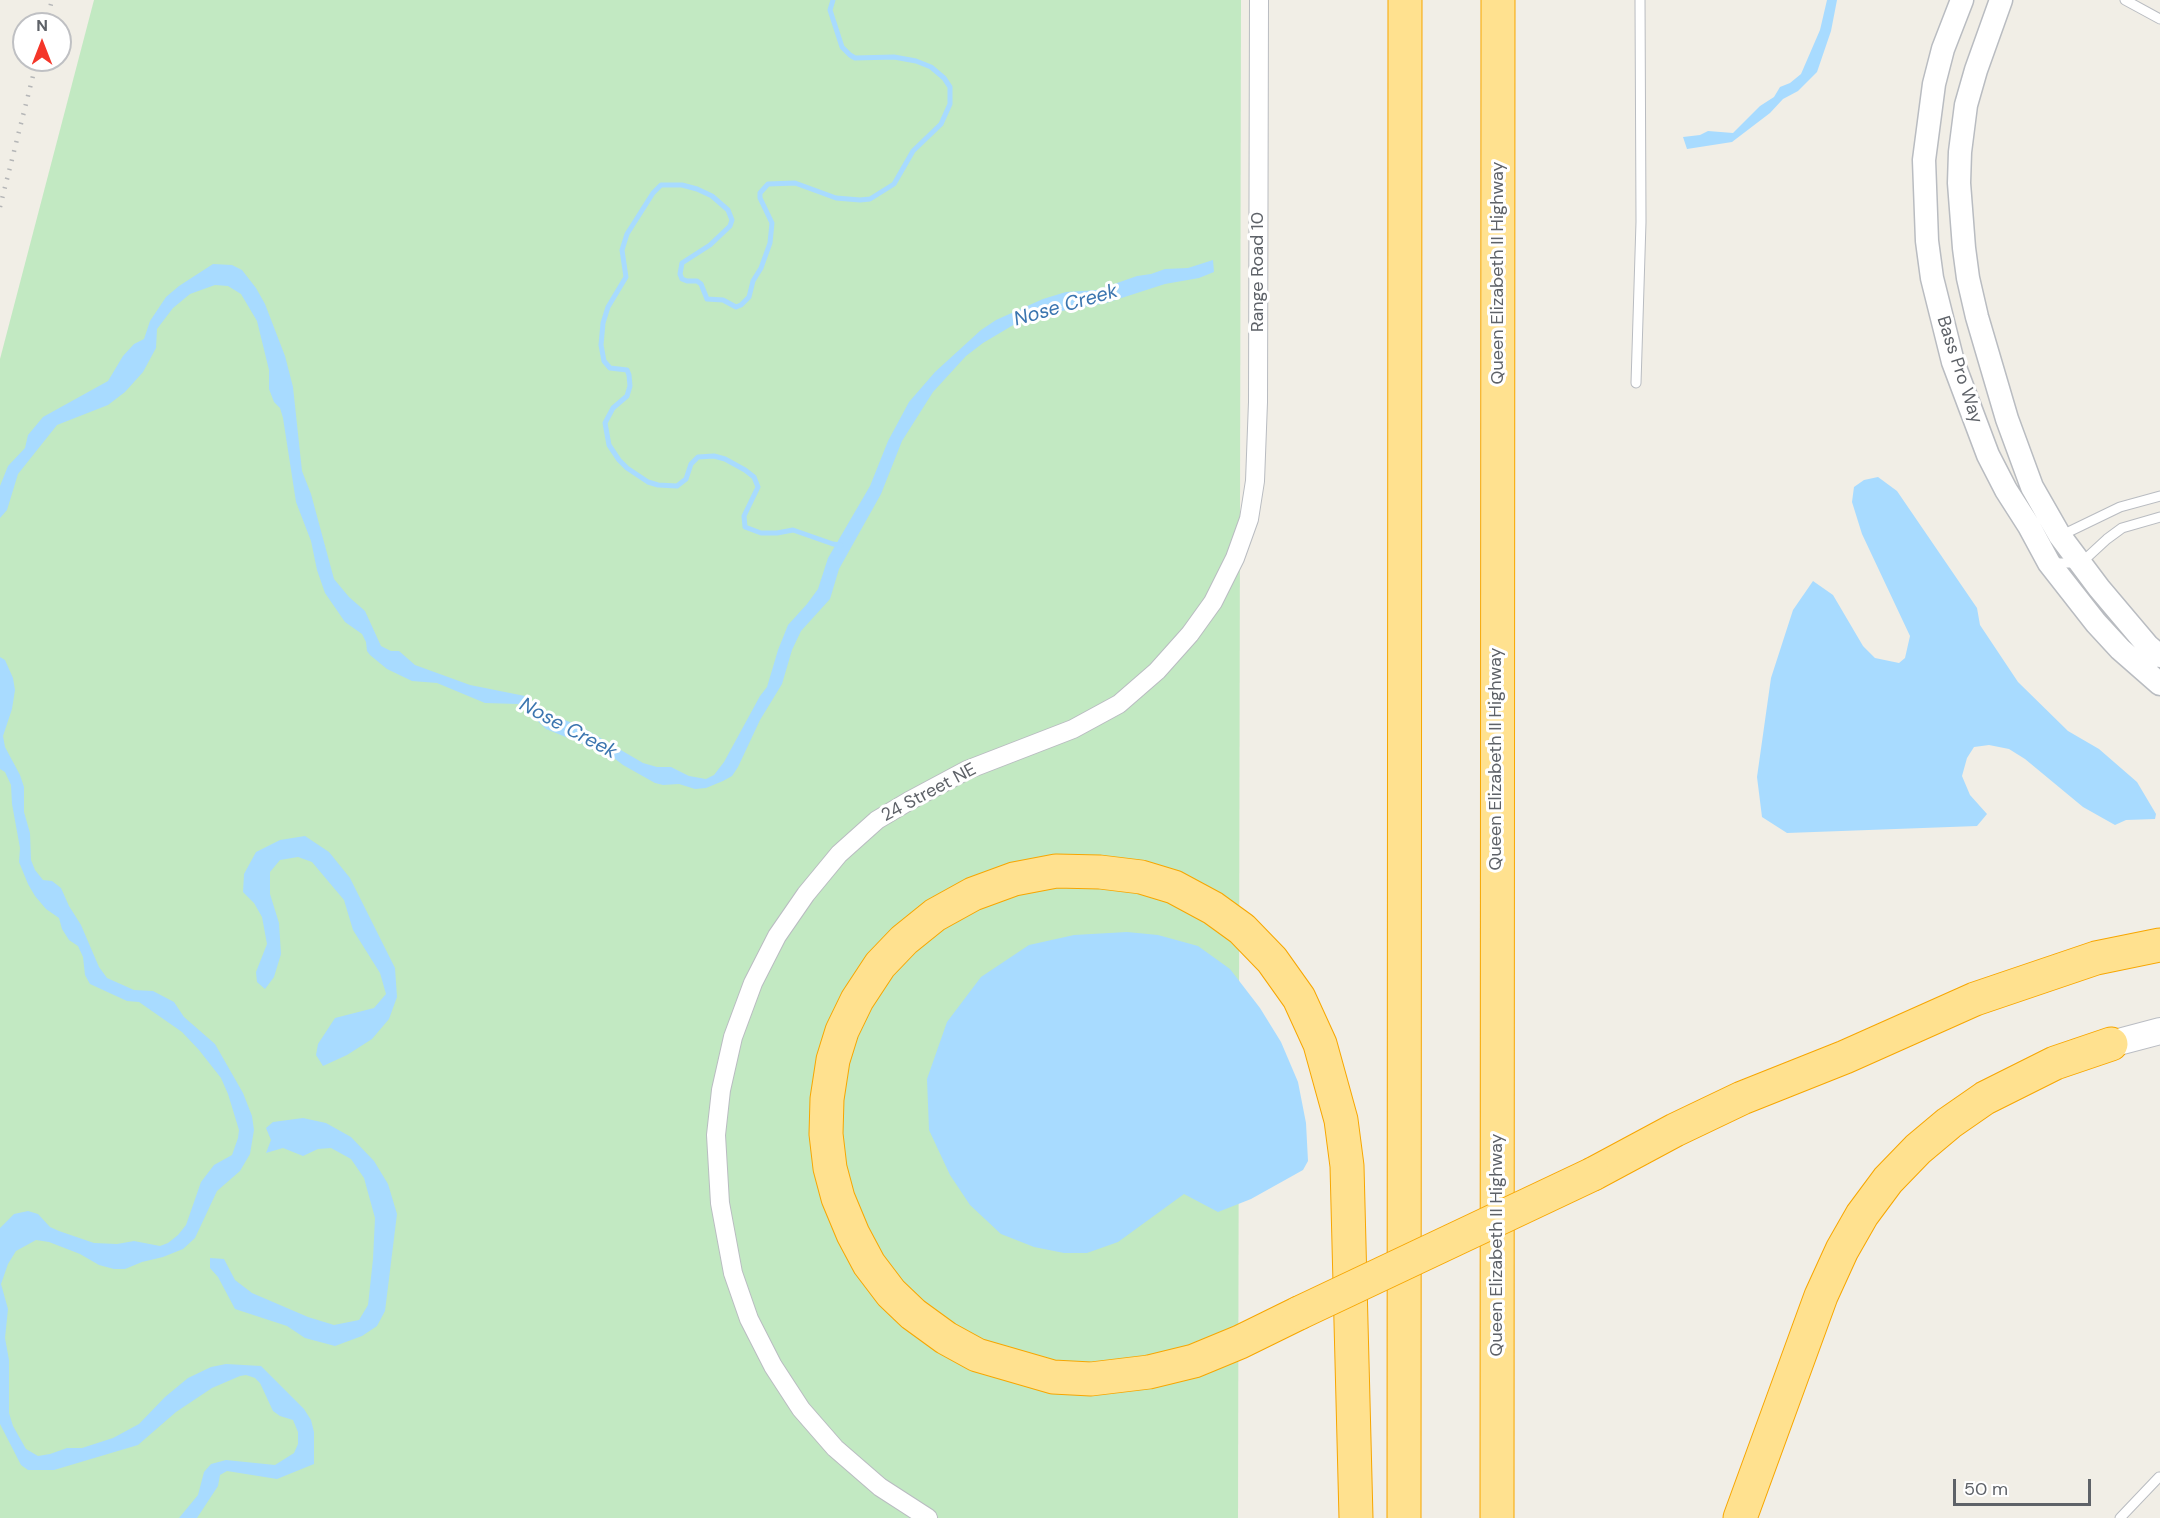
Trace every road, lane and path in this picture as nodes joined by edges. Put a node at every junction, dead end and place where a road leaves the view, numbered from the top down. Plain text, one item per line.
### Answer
1 (1258, 0) edge
2 (1405, 0) edge
3 (1498, 0) edge
4 (1640, 0) edge
5 (1962, 0) edge
6 (2001, 0) edge
7 (2126, 0) edge
8 (2160, 19) edge
9 (1636, 382) dead end
10 (2160, 496) edge
11 (2160, 517) edge
12 (1240, 542) joint
13 (2054, 549) junction
14 (2081, 563) junction
15 (2160, 656) edge
16 (2160, 684) edge
17 (2160, 945) edge
18 (2160, 1031) edge
19 (2111, 1044) joint
20 (2159, 1477) edge
21 (928, 1518) edge
22 (1356, 1518) edge
23 (1404, 1518) edge
24 (1497, 1518) edge
25 (1740, 1518) edge
26 (2120, 1518) edge

1 - 12 street, Range Road 10
2 - 23 highway
3 - 24 highway, Queen Elizabeth II Highway
4 - 9 lane
5 - 13 street, Bass Pro Way
6 - 13 street, Bass Pro Way
7 - 8 lane
10 - 13 lane
11 - 14 lane
12 - 21 street, 24 Street NE
13 - 14 street, Bass Pro Way
13 - 16 street, Bass Pro Way
14 - 15 street, Bass Pro Way
17 - 22 highway, bridge
18 - 19 main road
19 - 25 highway
20 - 26 lane

